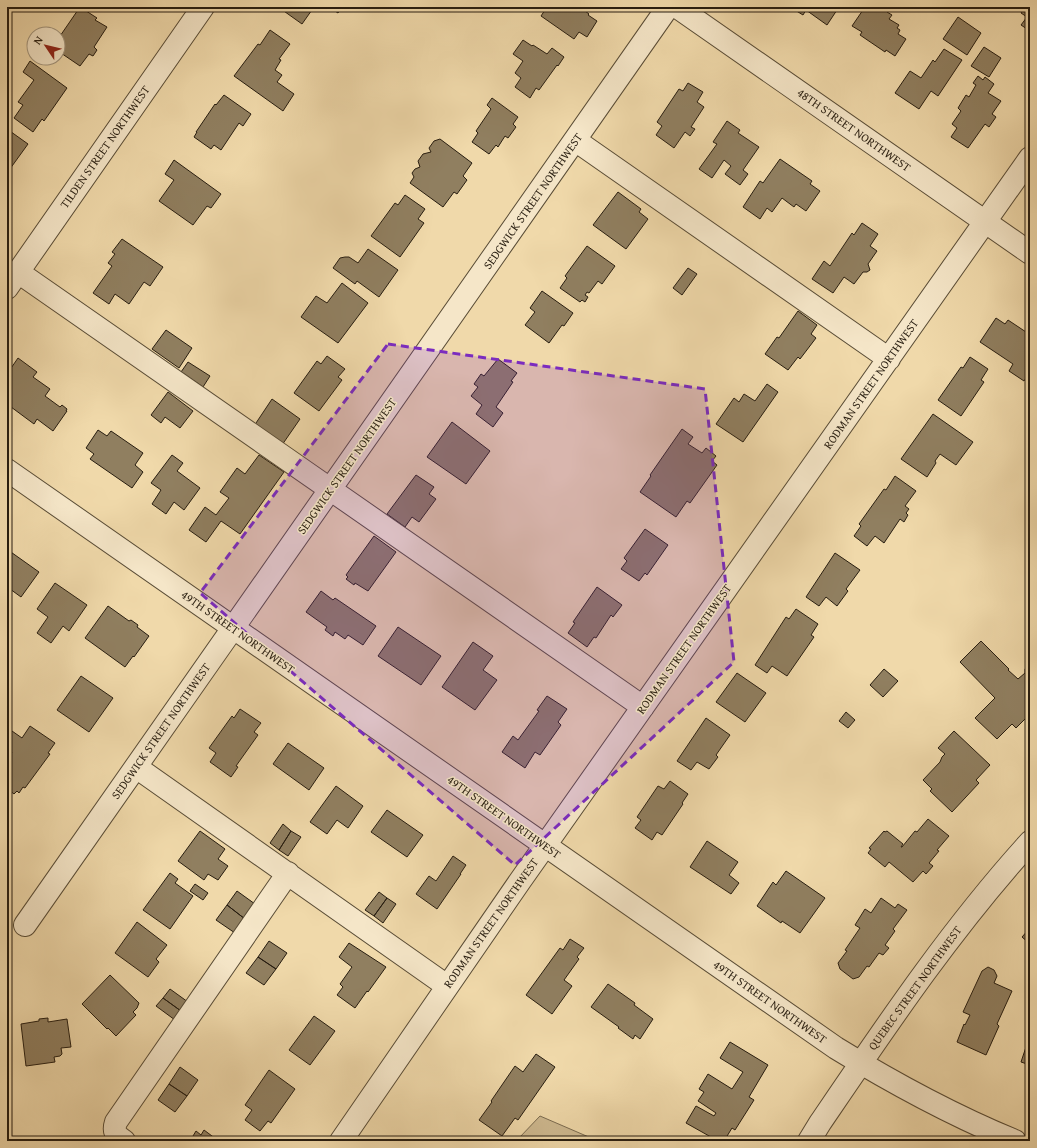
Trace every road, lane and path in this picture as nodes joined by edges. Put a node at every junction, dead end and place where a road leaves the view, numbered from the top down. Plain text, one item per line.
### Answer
1 (203, 7) edge
2 (668, 7) edge
3 (677, 7) edge
4 (575, 140) junction
5 (1030, 158) edge
6 (985, 222) junction
7 (1030, 253) edge
8 (13, 280) edge
9 (889, 359) junction
10 (7, 470) edge
11 (330, 490) junction
12 (233, 628) junction
13 (643, 707) junction
14 (136, 767) junction
15 (1030, 842) edge
16 (545, 846) junction
17 (288, 873) junction
18 (25, 925) dead end
19 (447, 986) junction
20 (860, 1064) junction
21 (124, 1141) edge
22 (341, 1141) edge
23 (809, 1141) edge
24 (1015, 1141) edge

1 - 8 street, TILDEN STREET NORTHWEST
2 - 4 street, SEDGWICK STREET NORTHWEST
3 - 6 street, 48TH STREET NORTHWEST
4 - 9 street
4 - 11 street, SEDGWICK STREET NORTHWEST
5 - 6 street, RODMAN STREET NORTHWEST
6 - 7 street, 48TH STREET NORTHWEST
6 - 9 street, RODMAN STREET NORTHWEST
8 - 11 street
9 - 13 street, RODMAN STREET NORTHWEST
10 - 12 street, 49TH STREET NORTHWEST
11 - 12 street, SEDGWICK STREET NORTHWEST
11 - 13 street
12 - 14 street, SEDGWICK STREET NORTHWEST
12 - 16 street, 49TH STREET NORTHWEST
13 - 16 street, RODMAN STREET NORTHWEST
14 - 17 street
14 - 18 street, SEDGWICK STREET NORTHWEST
15 - 20 street, QUEBEC STREET NORTHWEST
16 - 19 street, RODMAN STREET NORTHWEST
16 - 20 street, 49TH STREET NORTHWEST
17 - 19 street
17 - 21 street
19 - 22 street, RODMAN STREET NORTHWEST
20 - 23 street, QUEBEC STREET NORTHWEST
20 - 24 street, 49TH STREET NORTHWEST

